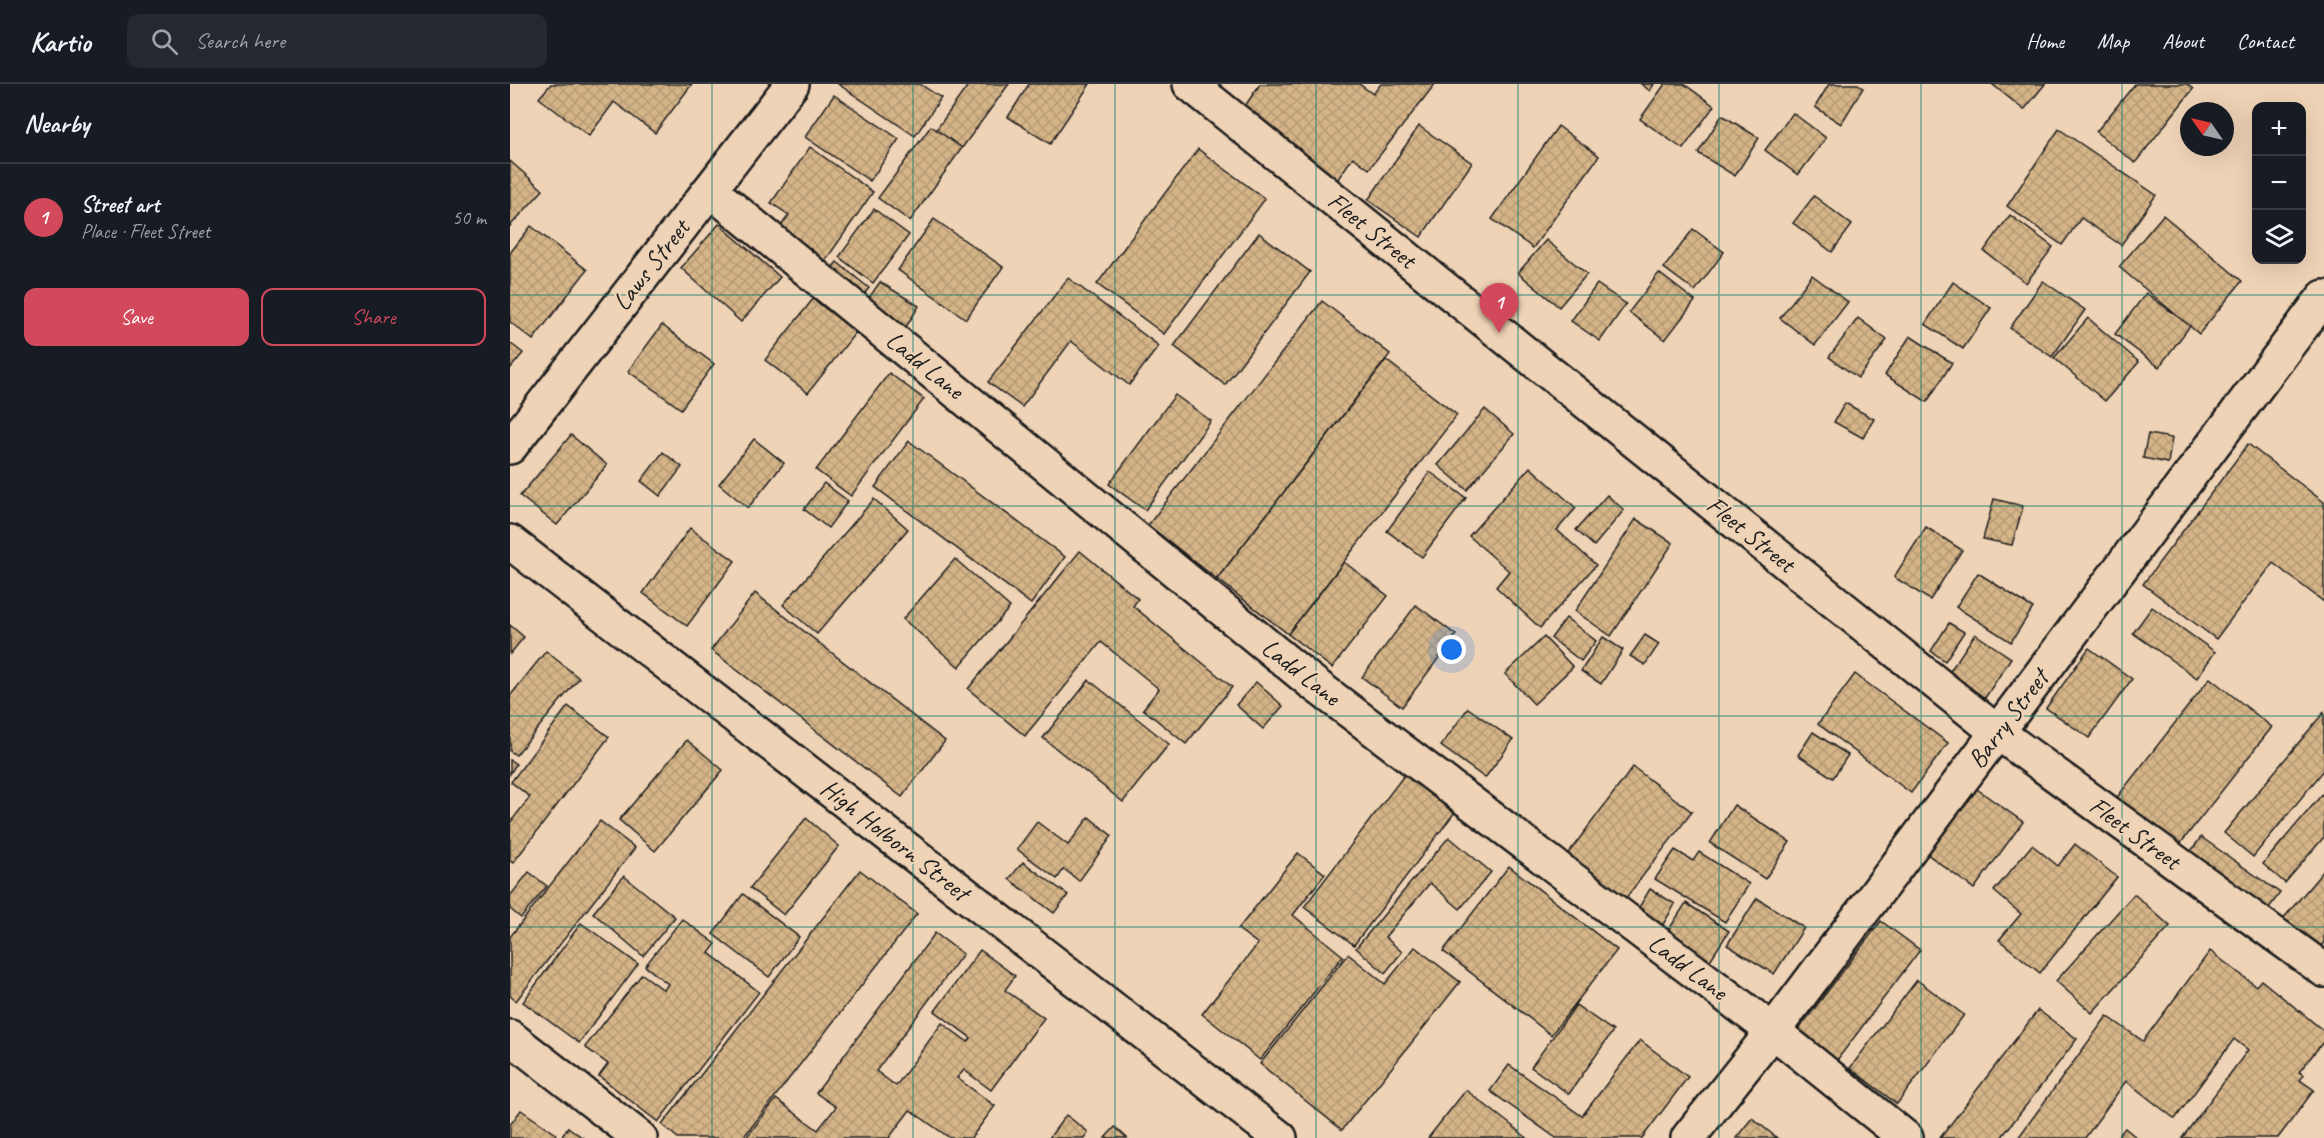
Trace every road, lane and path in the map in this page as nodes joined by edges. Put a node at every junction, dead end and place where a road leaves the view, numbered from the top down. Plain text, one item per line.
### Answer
1 (792, 84) edge
2 (1190, 84) edge
3 (710, 190) junction
4 (2324, 297) edge
5 (510, 447) edge
6 (510, 542) edge
7 (1997, 732) junction
8 (2324, 970) edge
9 (1773, 1031) junction
10 (510, 1037) edge
11 (640, 1138) edge
12 (1280, 1138) edge
13 (1688, 1138) edge
14 (1906, 1138) edge

1 - 3 street, Laws Street
2 - 7 street, Fleet Street
3 - 5 street, Laws Street
3 - 9 street, Ladd Lane
4 - 7 street, Barry Street
6 - 12 street, High Holborn Street
7 - 8 street, Fleet Street
7 - 9 street, Barry Street
9 - 13 street, Barry Street
9 - 14 street, Ladd Lane
10 - 11 street

